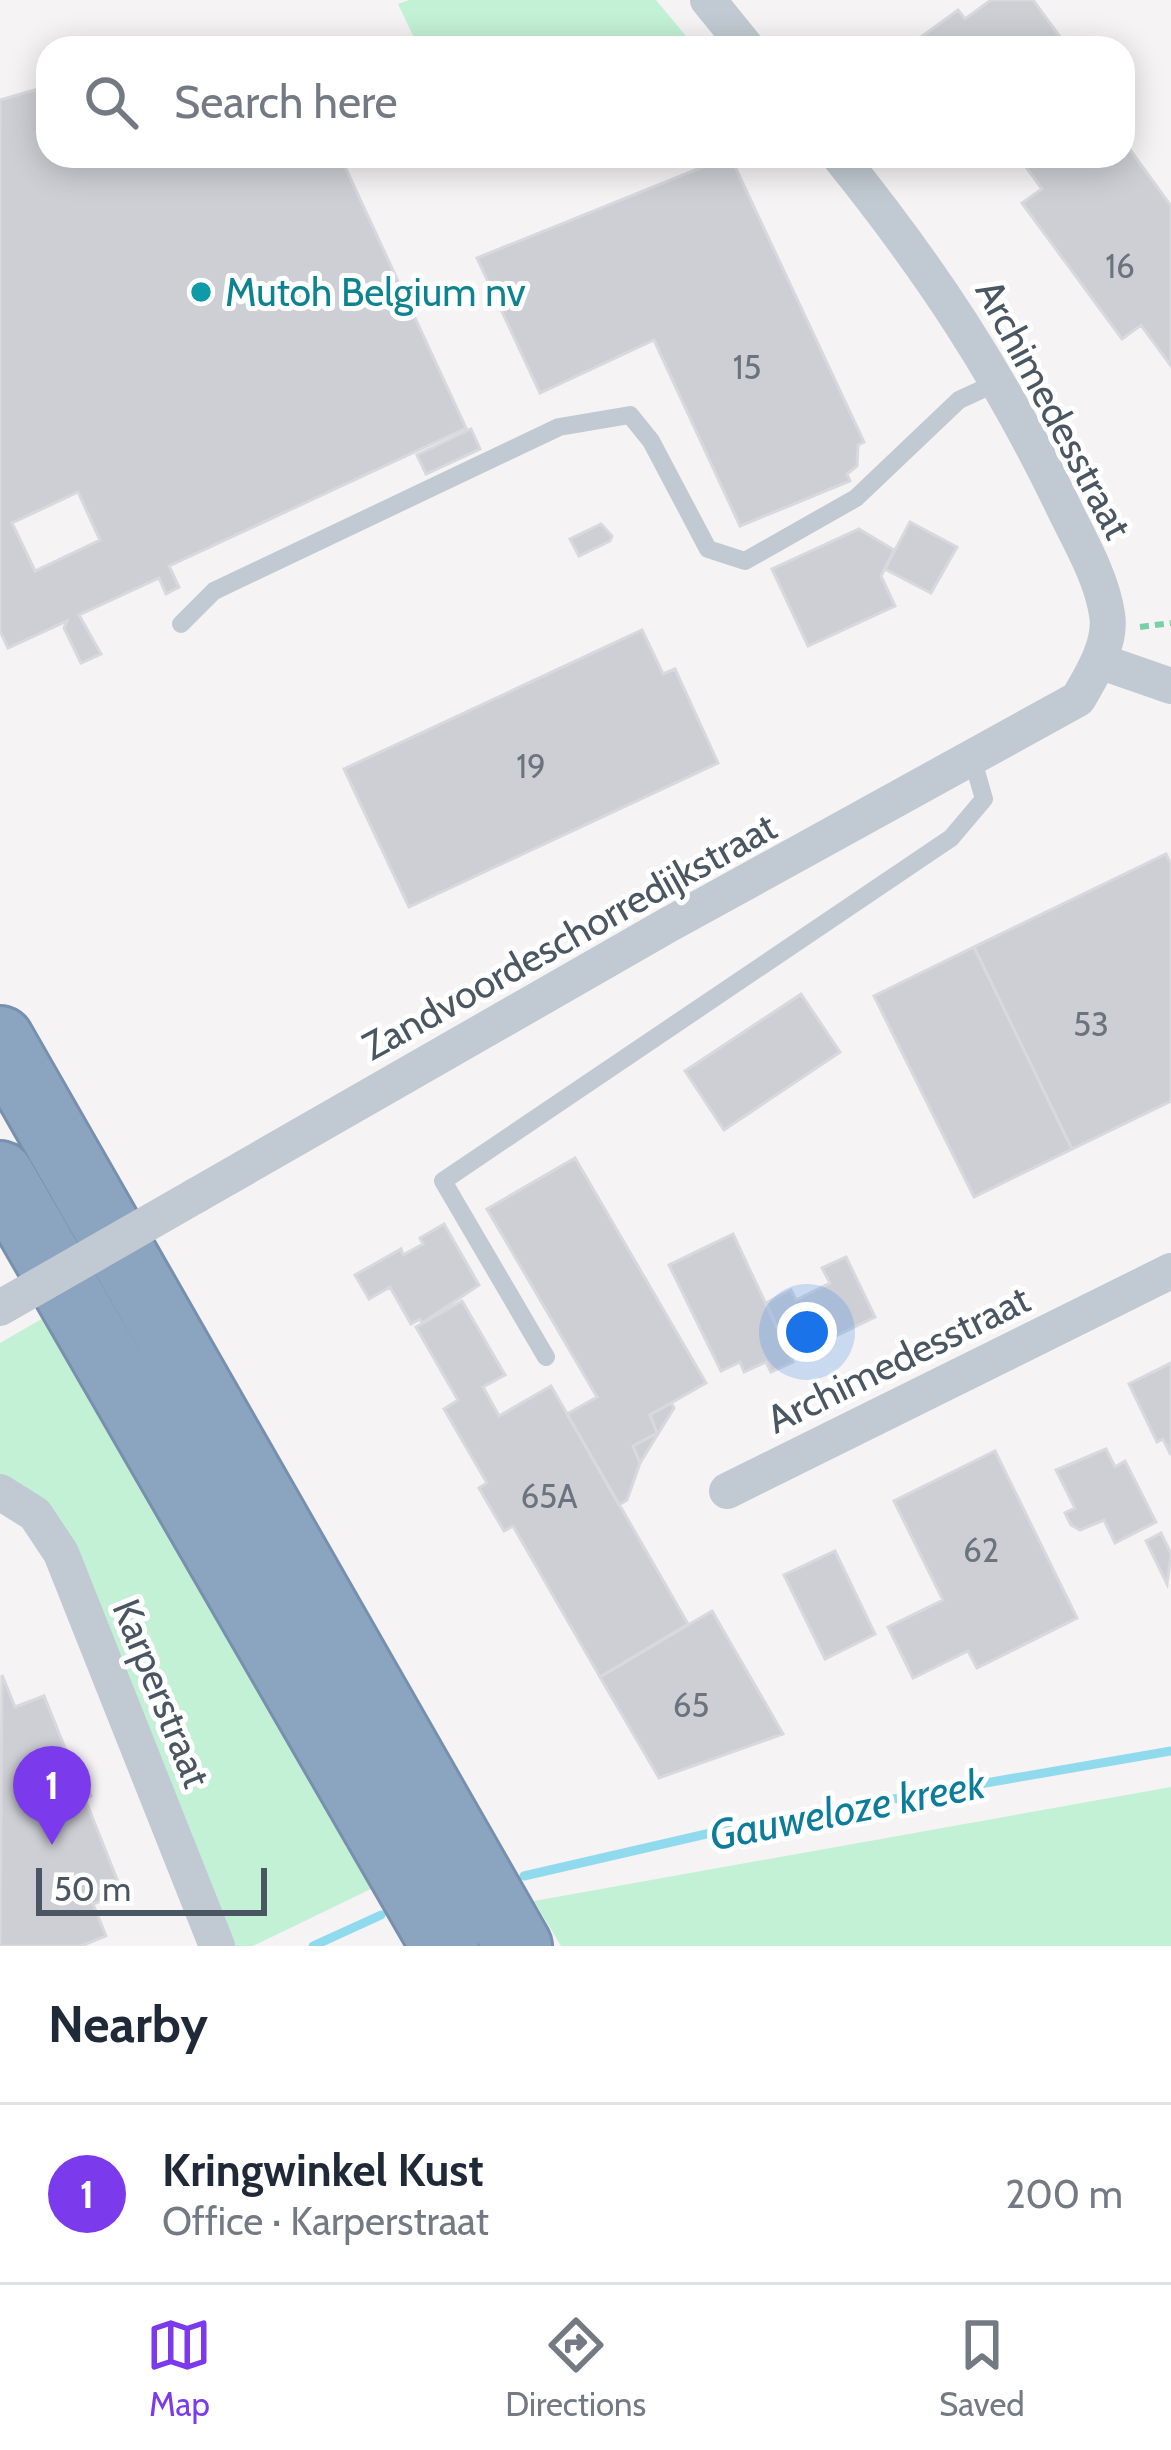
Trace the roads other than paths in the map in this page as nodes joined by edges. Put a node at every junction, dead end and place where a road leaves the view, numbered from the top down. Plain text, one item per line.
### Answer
1 (708, 0) edge
2 (738, 36) edge
3 (848, 168) edge
4 (999, 381) junction
5 (181, 624) dead end
6 (1099, 661) junction
7 (1171, 686) edge
8 (973, 761) junction
9 (0, 1040) edge
10 (0, 1175) edge
11 (1171, 1271) edge
12 (0, 1308) edge
13 (546, 1357) dead end
14 (727, 1491) dead end
15 (0, 1492) edge
16 (214, 1939) edge
17 (445, 1946) edge
18 (518, 1946) edge

1 - 2 street
3 - 4 street, Archimedesstraat
4 - 5 lane
4 - 6 street, Archimedesstraat
6 - 7 street
6 - 8 street, Zandvoordeschorredijkstraat
8 - 12 street, Zandvoordeschorredijkstraat, bridge
8 - 13 lane
9 - 18 highway
10 - 17 highway
11 - 14 street, Archimedesstraat
15 - 16 street, Karperstraat

